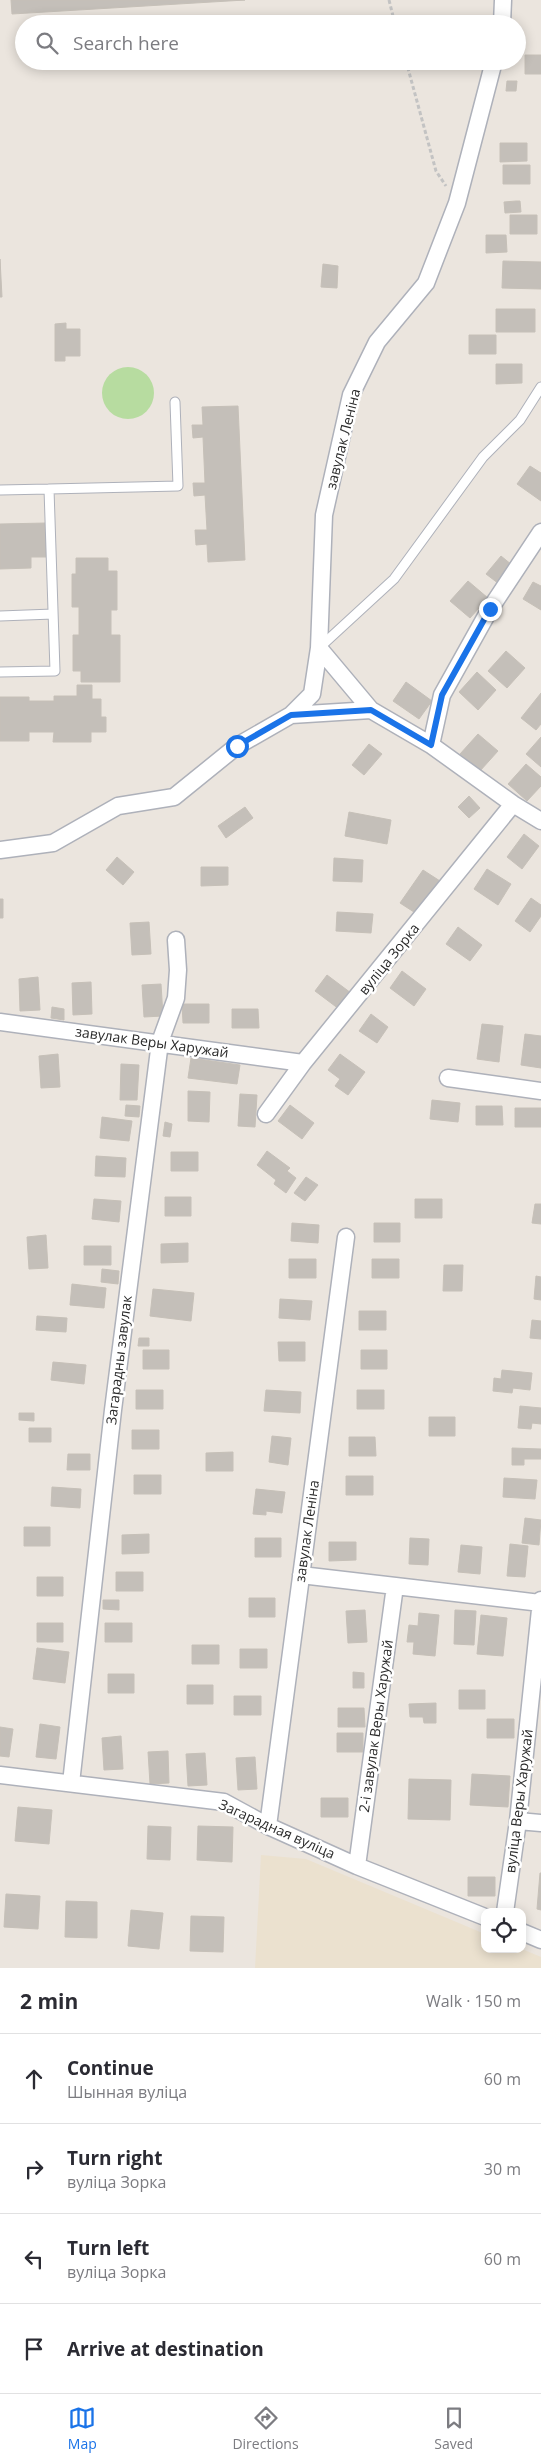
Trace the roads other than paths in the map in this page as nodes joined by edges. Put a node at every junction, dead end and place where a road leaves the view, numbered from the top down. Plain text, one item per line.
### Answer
1 (503, 0) edge
2 (502, 15) edge
3 (492, 70) edge
4 (541, 386) edge
5 (175, 402) dead end
6 (49, 489) junction
7 (0, 490) edge
8 (541, 532) edge
9 (53, 614) junction
10 (0, 616) edge
11 (319, 648) junction
12 (0, 672) edge
13 (371, 710) junction
14 (291, 715) junction
15 (431, 745) junction
16 (513, 804) junction
17 (541, 821) edge
18 (0, 850) edge
19 (176, 940) dead end
20 (0, 1022) edge
21 (160, 1042) junction
22 (303, 1063) junction
23 (448, 1078) dead end
24 (541, 1091) edge
25 (266, 1114) dead end
26 (346, 1237) dead end
27 (301, 1575) junction
28 (395, 1586) junction
29 (541, 1602) edge
30 (0, 1775) edge
31 (70, 1783) junction
32 (518, 1821) junction
33 (541, 1824) edge
34 (268, 1826) junction
35 (357, 1866) junction
36 (506, 1908) edge
37 (481, 1915) edge
38 (526, 1934) edge
39 (541, 1940) edge

1 - 2 street
3 - 11 street, завулак Леніна
4 - 11 lane
5 - 6 lane
6 - 7 lane
6 - 9 lane
8 - 15 street
9 - 10 lane
9 - 12 lane
11 - 13 street
11 - 14 street, завулак Леніна
13 - 14 street
13 - 15 street
14 - 18 street
15 - 16 street
16 - 17 street
16 - 22 street, вуліца Зорка
19 - 21 street, Загарадны завулак
20 - 21 street, завулак Веры Харужай
21 - 22 street, завулак Веры Харужай
21 - 31 street, Загарадны завулак
22 - 25 street, вуліца Зорка
23 - 24 street
26 - 27 street, завулак Леніна
27 - 28 street
27 - 34 street, завулак Леніна
28 - 29 street
28 - 35 street, 2-і завулак Веры Харужай
29 - 32 street, вуліца Веры Харужай
30 - 31 street, Загарадная вуліца
31 - 34 street, Загарадная вуліца
32 - 33 street
32 - 36 street, вуліца Веры Харужай
34 - 35 street, Загарадная вуліца
35 - 37 street, Загарадная вуліца
38 - 39 street

